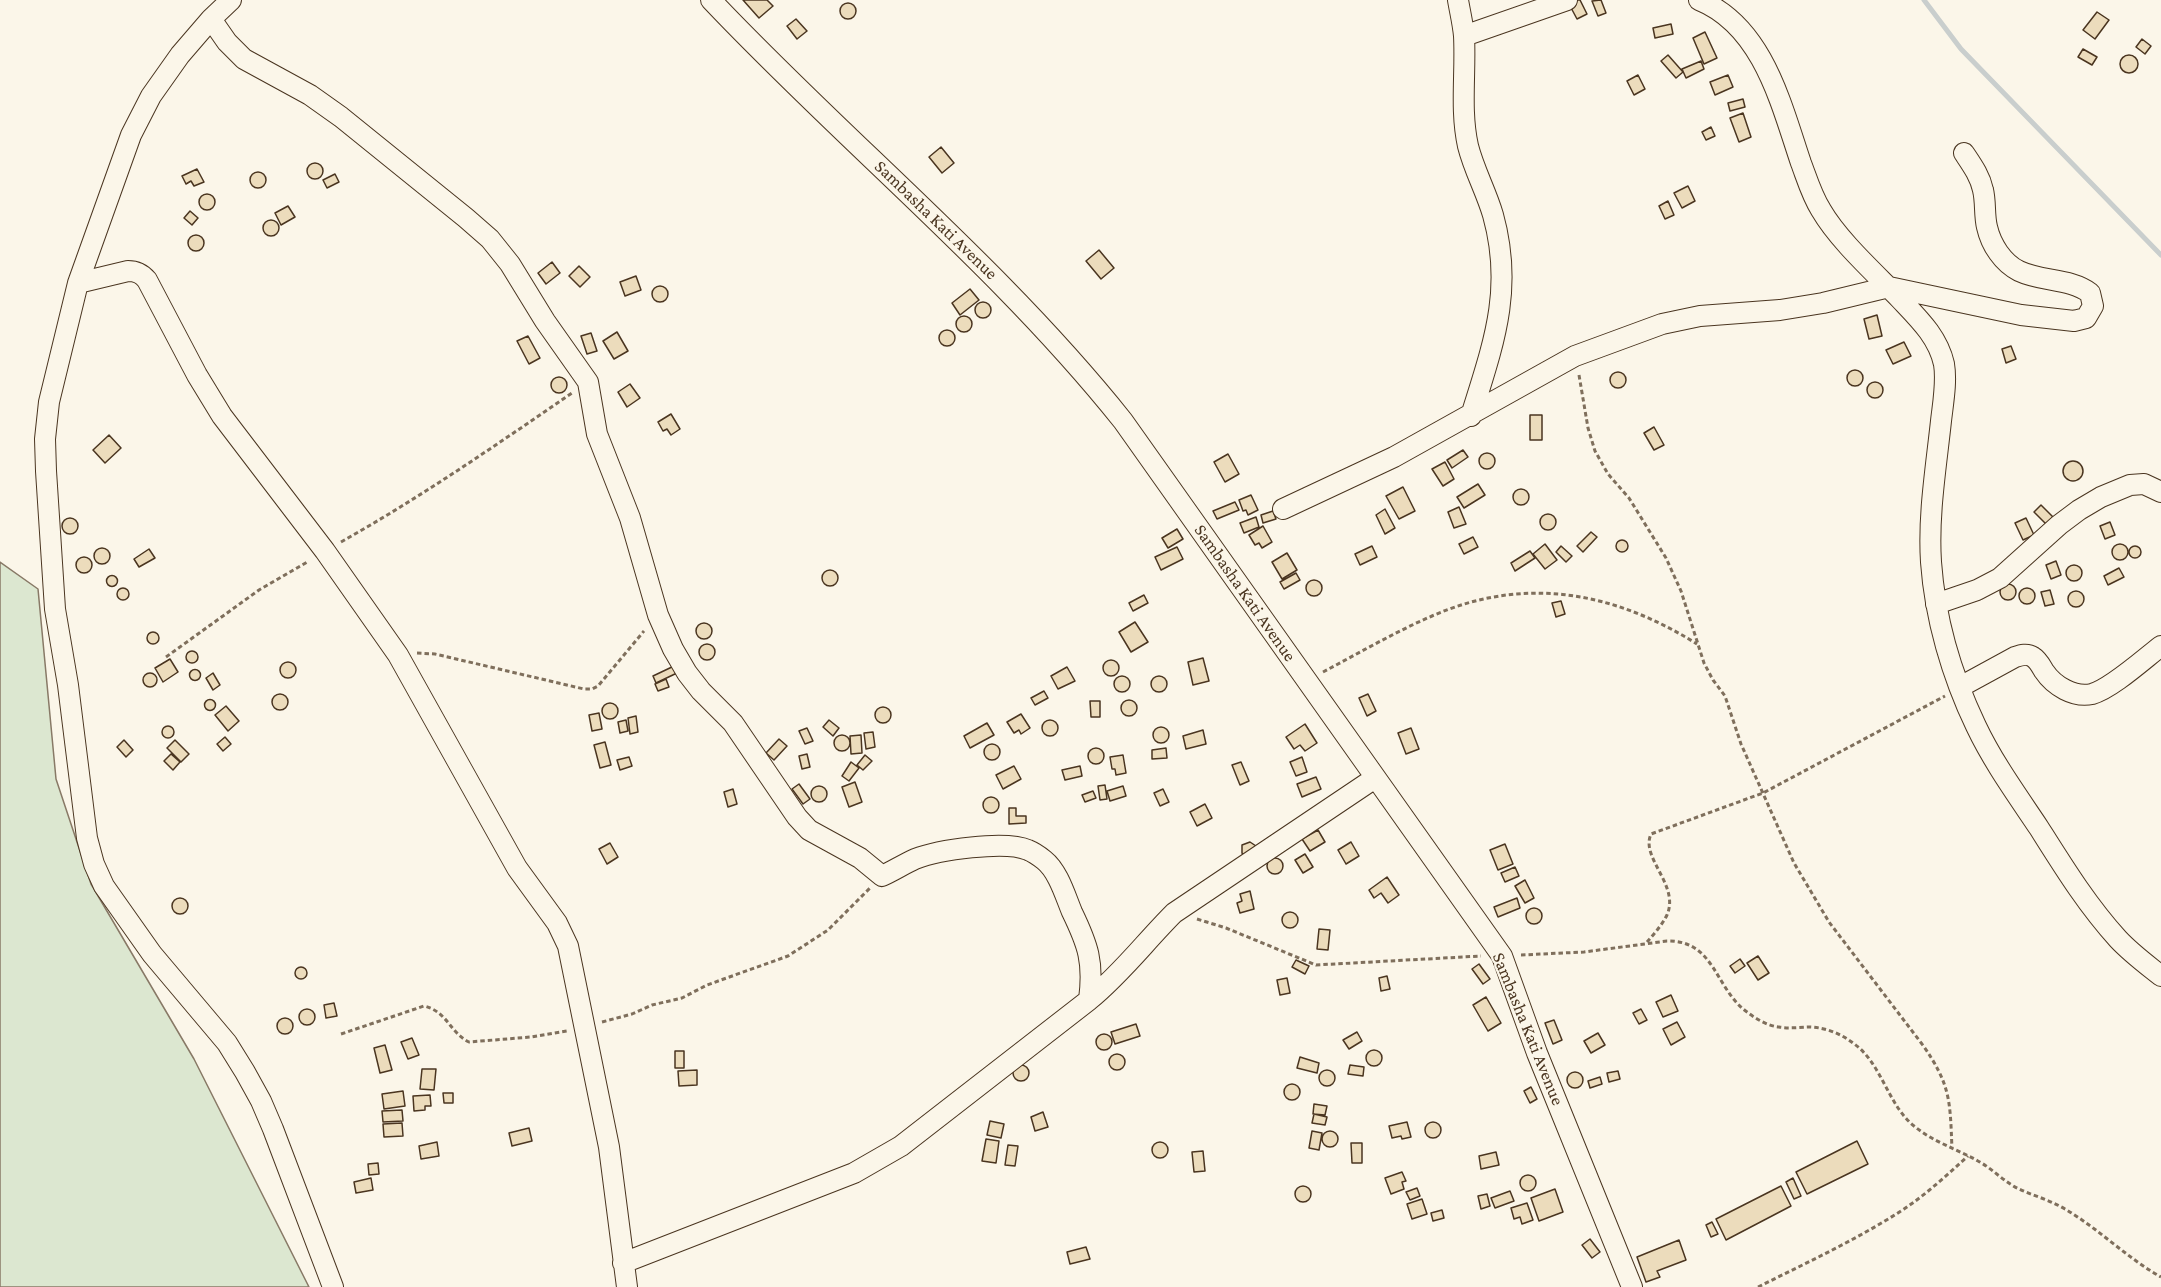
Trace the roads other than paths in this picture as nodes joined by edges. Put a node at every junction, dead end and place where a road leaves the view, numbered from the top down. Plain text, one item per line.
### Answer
1 (231, 0) edge
2 (711, 0) edge
3 (1458, 0) edge
4 (1567, 0) edge
5 (1699, 0) edge
6 (210, 19) junction
7 (1464, 36) junction
8 (1964, 153) dead end
9 (78, 283) junction
10 (1889, 287) junction
11 (1471, 416) junction
12 (2161, 492) edge
13 (1283, 509) dead end
14 (1936, 604) junction
15 (2161, 646) edge
16 (1960, 687) junction
17 (1375, 778) junction
18 (2161, 976) edge
19 (1089, 1000) junction
20 (623, 1263) junction
21 (333, 1287) edge
22 (627, 1287) edge
23 (1632, 1287) edge

1 - 6 street
2 - 17 street, Sambasha Kati Avenue
3 - 7 street
4 - 7 street
5 - 10 street
6 - 9 street
6 - 19 street
7 - 11 street
8 - 10 street
9 - 20 street
9 - 21 street
10 - 11 street
10 - 14 street
11 - 13 street
12 - 14 street
14 - 16 street
15 - 16 street
16 - 18 street
17 - 19 street
17 - 23 street, Sambasha Kati Avenue
19 - 20 street
20 - 22 street

